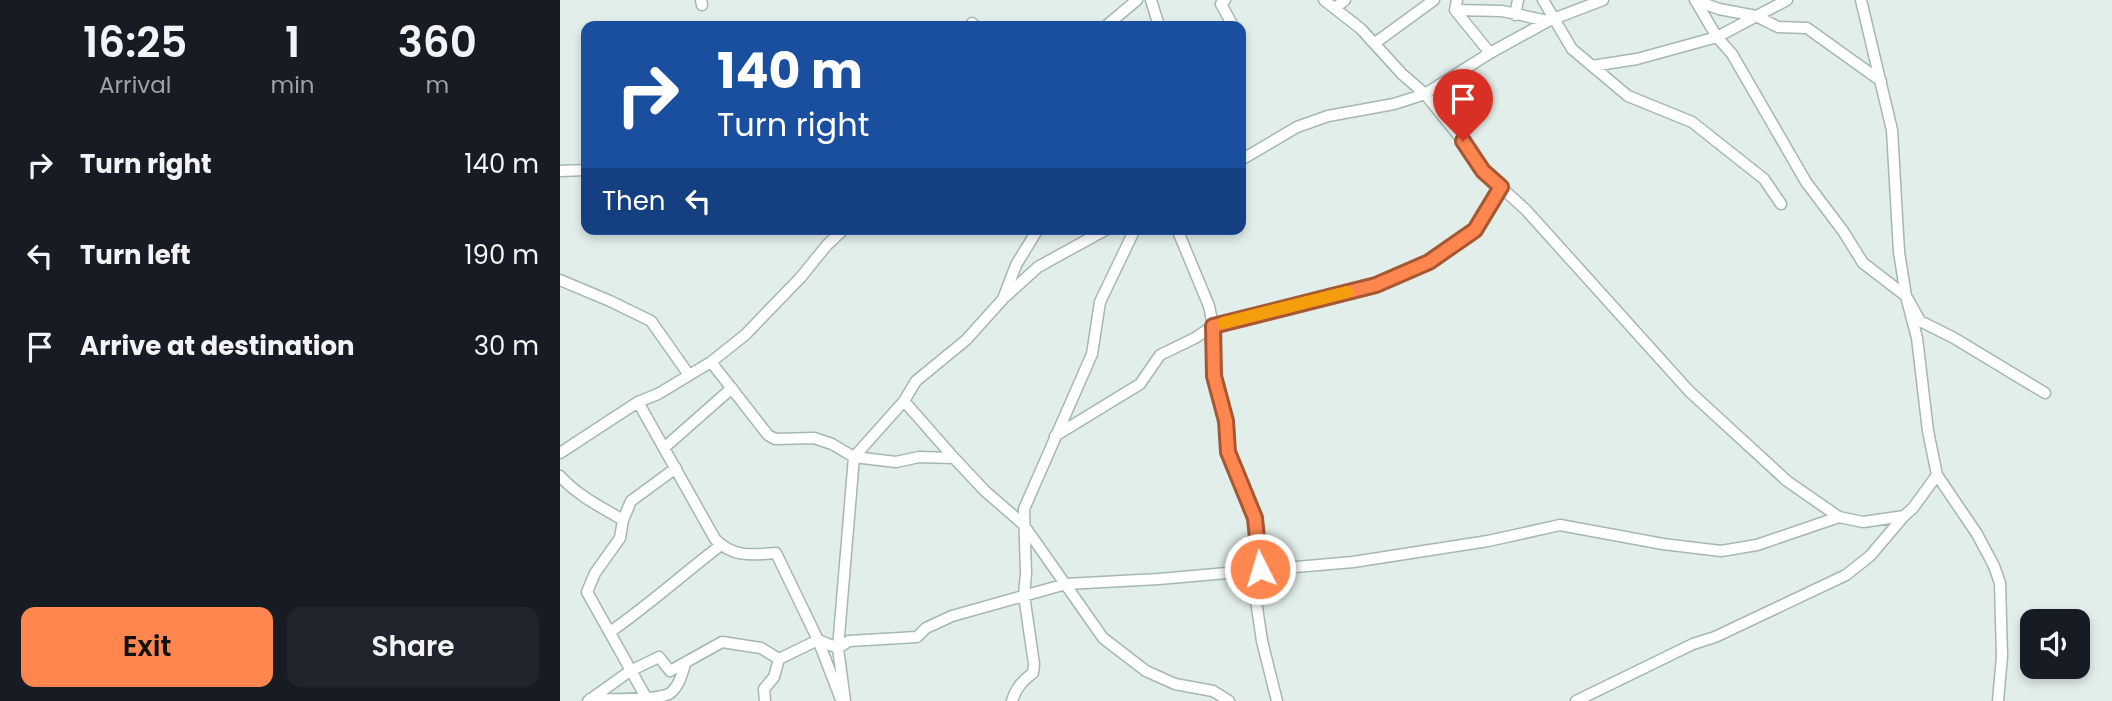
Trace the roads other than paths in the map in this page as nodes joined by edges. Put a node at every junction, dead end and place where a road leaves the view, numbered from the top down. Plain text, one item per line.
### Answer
1 (1137, 0) edge
2 (1151, 0) edge
3 (1225, 0) edge
4 (1325, 0) edge
5 (1345, 0) edge
6 (1434, 0) edge
7 (1518, 0) edge
8 (1543, 0) edge
9 (1603, 0) edge
10 (1695, 0) edge
11 (1787, 0) edge
12 (1861, 0) edge
13 (1456, 5) edge
14 (1335, 8) junction
15 (1515, 15) junction
16 (1756, 16) junction
17 (1552, 19) junction
18 (1112, 21) edge
19 (1157, 21) edge
20 (1230, 21) edge
21 (1717, 37) junction
22 (1375, 43) junction
23 (1490, 53) junction
24 (1592, 66) junction
25 (1882, 81) junction
26 (1425, 94) junction
27 (1246, 157) edge
28 (581, 170) edge
29 (560, 171) edge
30 (1501, 187) junction
31 (1781, 204) dead end
32 (838, 235) edge
33 (1034, 235) edge
34 (1096, 235) edge
35 (1132, 235) edge
36 (1179, 235) edge
37 (560, 280) edge
38 (1906, 296) junction
39 (1003, 299) junction
40 (1213, 326) junction
41 (711, 362) junction
42 (689, 375) junction
43 (732, 388) junction
44 (2045, 393) dead end
45 (904, 401) junction
46 (638, 402) junction
47 (1055, 436) junction
48 (665, 447) junction
49 (560, 453) edge
50 (854, 457) junction
51 (954, 458) junction
52 (676, 468) junction
53 (1937, 475) junction
54 (560, 476) edge
55 (1903, 516) junction
56 (1839, 517) junction
57 (623, 520) junction
58 (1025, 527) junction
59 (721, 545) junction
60 (1260, 569) junction
61 (1066, 584) junction
62 (1024, 595) junction
63 (610, 632) junction
64 (818, 640) junction
65 (838, 648) junction
66 (779, 659) junction
67 (685, 664) junction
68 (630, 671) junction
69 (589, 700) edge
70 (648, 700) edge
71 (765, 701) edge
72 (843, 701) edge
73 (1012, 701) edge
74 (1229, 701) edge
75 (1277, 701) edge
76 (1576, 701) edge
77 (1998, 701) edge

1 - 18 street
2 - 19 street
3 - 20 street
4 - 14 street
5 - 14 street
6 - 22 street
7 - 15 street
8 - 17 street
9 - 17 street
10 - 16 street
10 - 21 street
11 - 16 street
12 - 25 street
13 - 15 street
13 - 23 street
14 - 22 street
15 - 17 street
16 - 21 street
16 - 25 street
17 - 23 street
17 - 24 street
21 - 24 street
21 - 38 street
22 - 26 street
23 - 26 street
24 - 31 street
25 - 38 street
26 - 27 street
26 - 30 street
28 - 29 street
30 - 40 street
30 - 56 street
32 - 41 street
33 - 39 street
34 - 39 street
35 - 47 street
36 - 40 street
37 - 42 street
38 - 44 street
38 - 53 street
39 - 45 street
40 - 47 street
40 - 60 street
41 - 42 street
41 - 43 street
42 - 46 street
43 - 48 street
43 - 50 street
45 - 50 street
45 - 51 street
46 - 48 street
46 - 49 street
47 - 58 street
48 - 52 street
50 - 51 street
50 - 65 street
51 - 58 street
52 - 57 street
52 - 59 street
53 - 55 street
53 - 77 street
54 - 57 street
55 - 56 street
55 - 76 street
56 - 60 street
57 - 63 street
58 - 61 street
58 - 62 street
59 - 63 street
59 - 64 street
60 - 61 street
60 - 75 street
61 - 62 street
61 - 74 street
62 - 65 street
62 - 73 street
63 - 68 street
64 - 65 street
64 - 66 street
64 - 72 street
65 - 72 street
66 - 67 street
66 - 71 street
67 - 68 street
67 - 70 street
68 - 69 street
68 - 70 street
69 - 70 street

